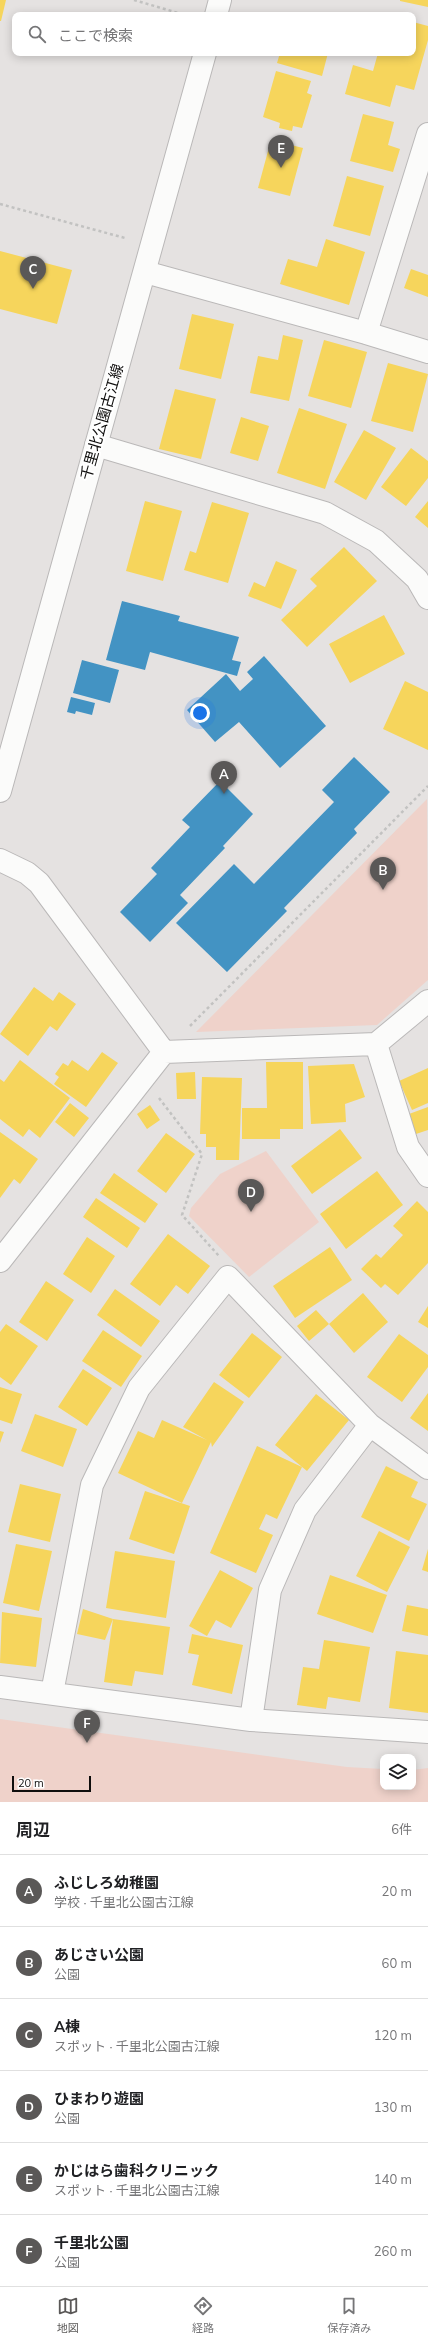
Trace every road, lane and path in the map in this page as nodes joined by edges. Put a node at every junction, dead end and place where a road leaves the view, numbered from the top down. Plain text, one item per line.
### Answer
1 (134, 0) edge
2 (220, 0) edge
3 (175, 12) edge
4 (217, 12) edge
5 (204, 56) edge
6 (428, 134) edge
7 (0, 204) edge
8 (125, 238) dead end
9 (145, 272) junction
10 (366, 332) junction
11 (428, 352) edge
12 (96, 446) junction
13 (428, 598) edge
14 (428, 786) edge
15 (0, 791) edge
16 (0, 860) edge
17 (428, 1001) edge
18 (186, 1029) dead end
19 (376, 1044) junction
20 (164, 1052) junction
21 (144, 1078) junction
22 (428, 1176) edge
23 (0, 1261) edge
24 (228, 1277) junction
25 (370, 1425) junction
26 (428, 1468) edge
27 (0, 1687) edge
28 (52, 1693) junction
29 (251, 1720) junction
30 (428, 1732) edge

1 - 3 path
2 - 4 street
5 - 9 street, 千里北公園古江線
6 - 10 street
7 - 8 path
9 - 10 street
9 - 12 street, 千里北公園古江線
10 - 11 street
12 - 13 street
12 - 15 street, 千里北公園古江線
14 - 18 path
16 - 20 street
17 - 19 street
19 - 20 street
19 - 22 street
20 - 21 street
21 - 23 street
21 - 24 path
24 - 25 street
24 - 28 street
25 - 26 street
25 - 29 street
27 - 28 street
28 - 29 street
29 - 30 street

